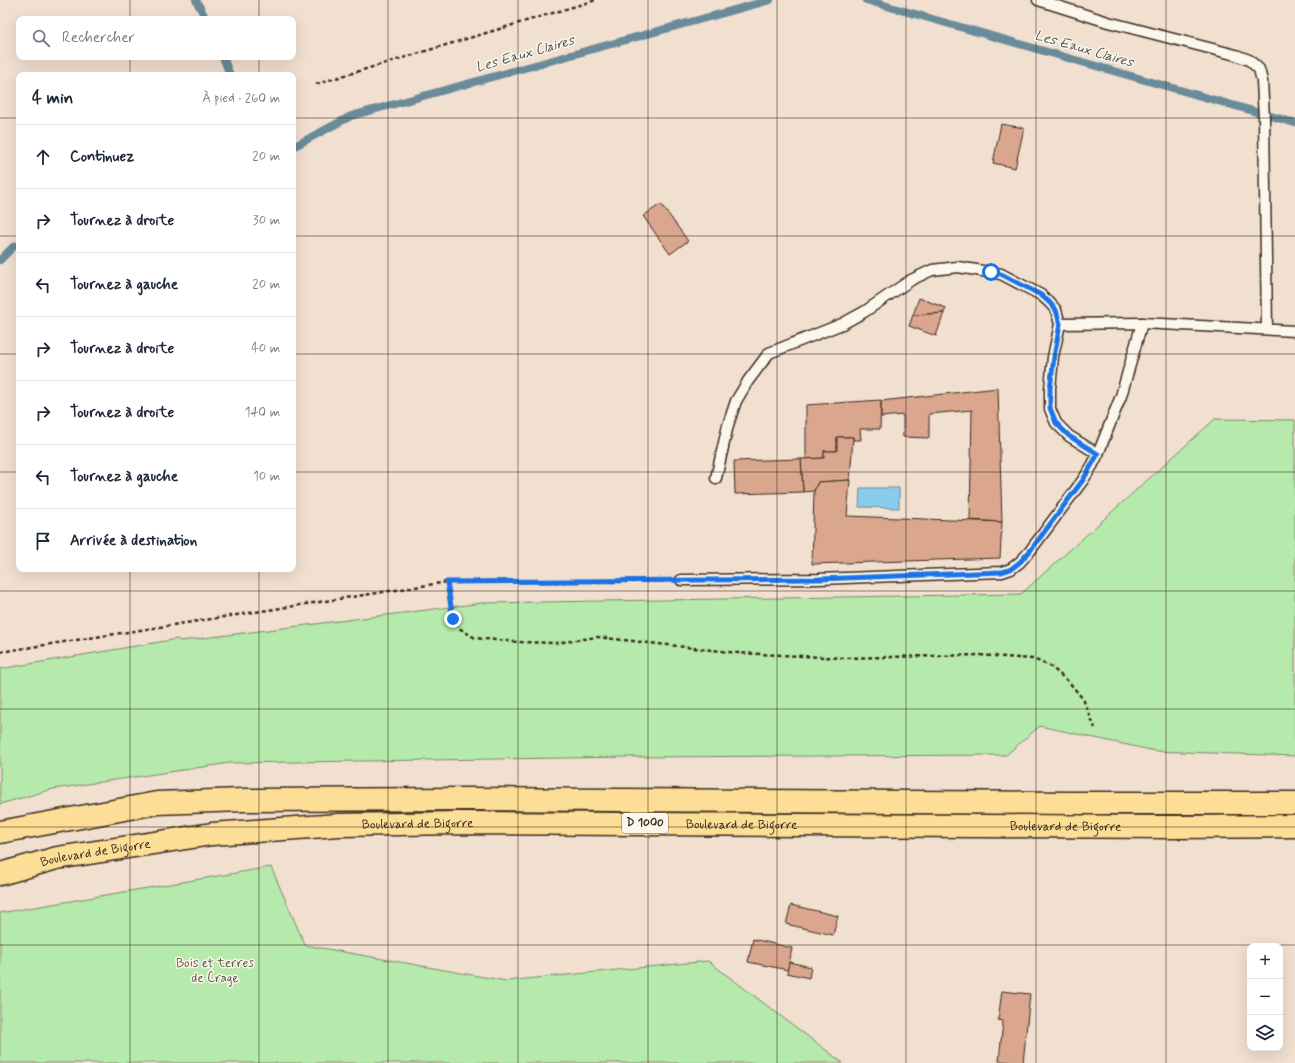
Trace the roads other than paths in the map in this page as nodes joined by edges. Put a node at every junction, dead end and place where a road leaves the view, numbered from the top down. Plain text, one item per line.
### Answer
1 (1038, 0) edge
2 (1142, 323) junction
3 (1060, 324) junction
4 (1267, 329) junction
5 (1295, 331) edge
6 (1098, 454) junction
7 (716, 478) dead end
8 (681, 580) road end
9 (1295, 803) edge
10 (1295, 826) edge
11 (0, 832) edge
12 (0, 874) edge

1 - 4 lane
2 - 3 lane
2 - 4 lane
2 - 6 lane
3 - 6 lane
3 - 7 lane
4 - 5 lane
6 - 8 lane
9 - 11 main road, Boulevard de Bigorre / D 1000
10 - 12 main road, Boulevard de Bigorre / D 1000

